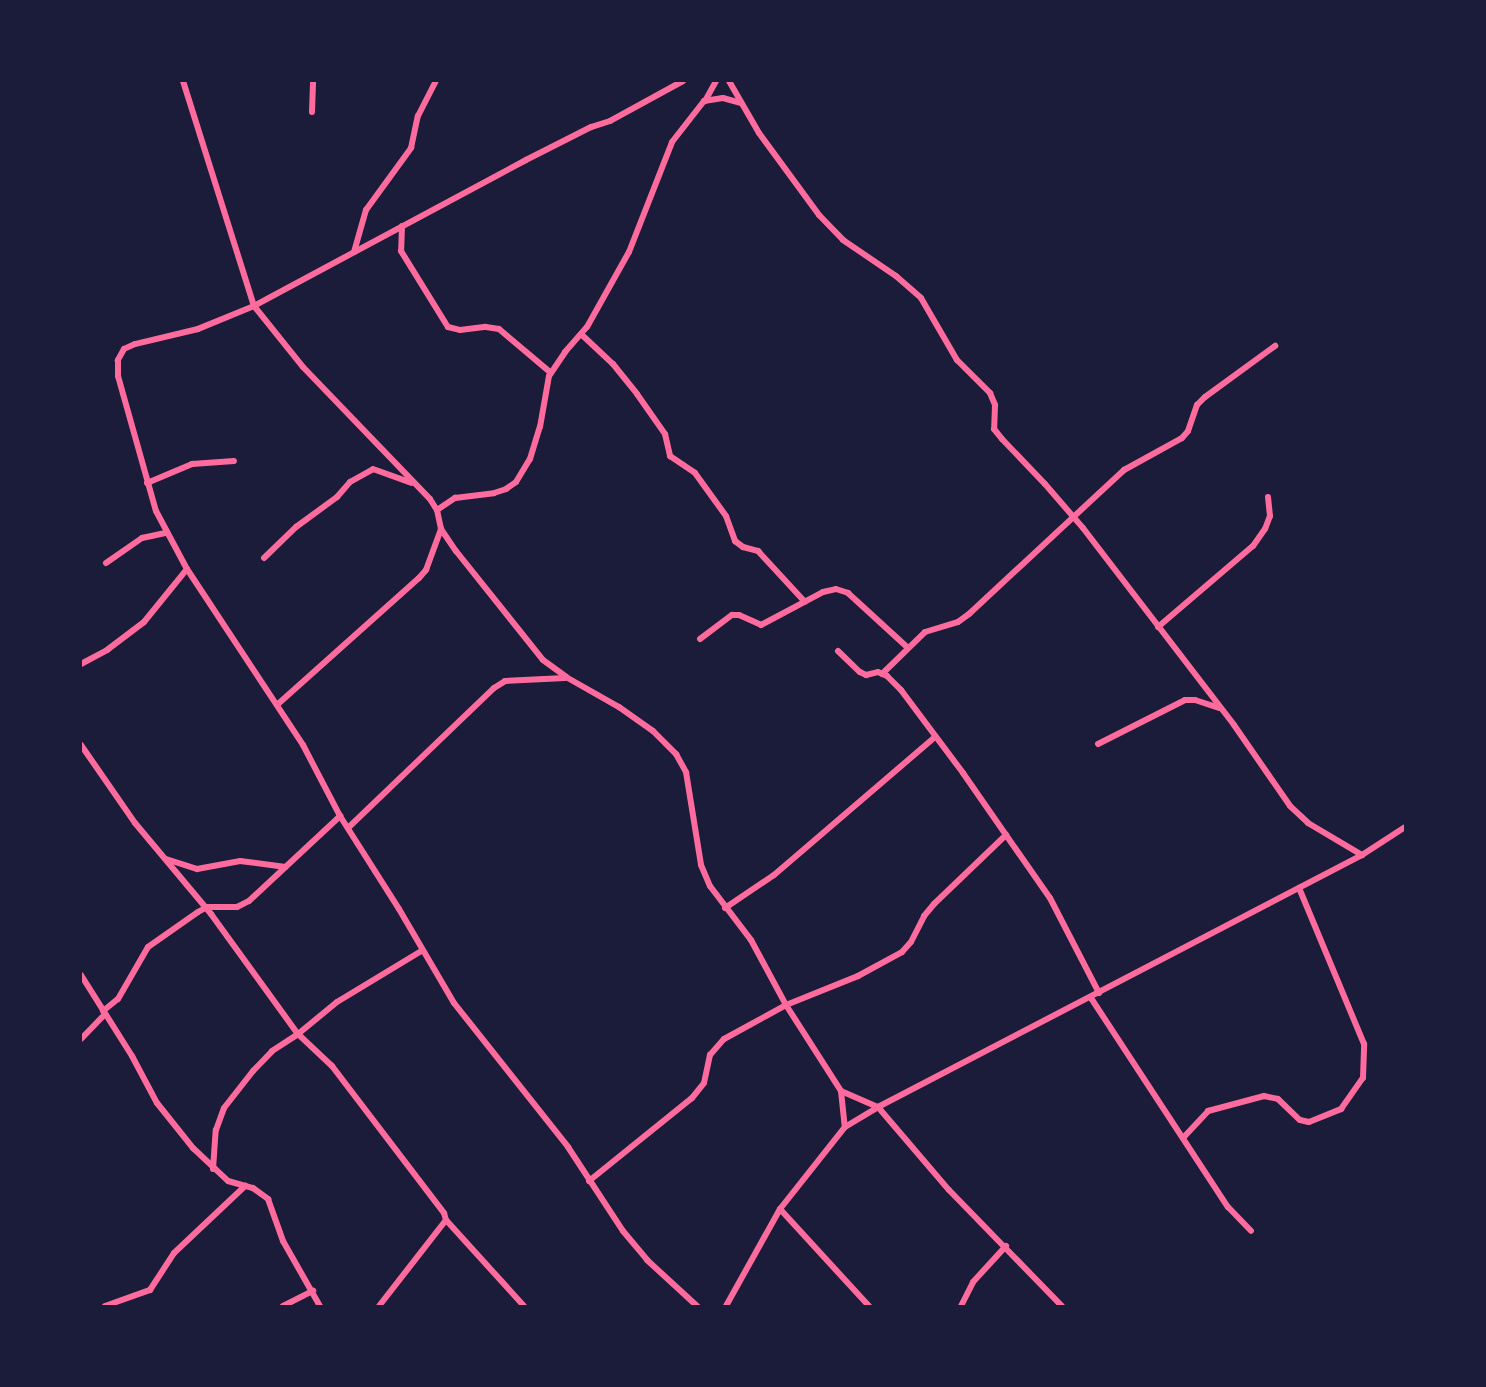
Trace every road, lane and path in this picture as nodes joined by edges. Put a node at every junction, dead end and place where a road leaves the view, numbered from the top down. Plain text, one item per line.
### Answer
1 (183, 81) edge
2 (313, 81) edge
3 (436, 81) edge
4 (683, 81) edge
5 (716, 81) edge
6 (729, 81) edge
7 (704, 101) junction
8 (740, 103) junction
9 (312, 112) dead end
10 (402, 226) junction
11 (354, 252) junction
12 (254, 306) junction
13 (581, 334) junction
14 (1275, 346) dead end
15 (551, 373) junction
16 (234, 462) dead end
17 (147, 483) junction
18 (413, 484) junction
19 (1268, 497) dead end
20 (437, 510) junction
21 (1072, 515) junction
22 (441, 528) junction
23 (166, 533) junction
24 (264, 558) dead end
25 (106, 562) dead end
26 (187, 569) junction
27 (805, 602) junction
28 (1158, 627) junction
29 (700, 639) dead end
30 (907, 647) junction
31 (838, 651) dead end
32 (81, 664) edge
33 (882, 674) junction
34 (566, 678) junction
35 (278, 704) junction
36 (1221, 709) junction
37 (935, 737) junction
38 (1098, 744) dead end
39 (81, 745) edge
40 (340, 816) junction
41 (349, 827) junction
42 (1405, 827) edge
43 (1006, 835) junction
44 (1362, 855) junction
45 (165, 859) junction
46 (286, 867) junction
47 (1299, 888) junction
48 (725, 908) junction
49 (205, 909) junction
50 (423, 951) junction
51 (81, 975) edge
52 (1099, 993) junction
53 (1091, 998) junction
54 (786, 1005) junction
55 (104, 1013) junction
56 (298, 1034) junction
57 (81, 1039) edge
58 (841, 1091) junction
59 (878, 1107) junction
60 (845, 1127) junction
61 (1183, 1138) junction
62 (213, 1169) junction
63 (589, 1181) junction
64 (245, 1186) junction
65 (780, 1209) junction
66 (446, 1220) junction
67 (1251, 1231) dead end
68 (1006, 1246) junction
69 (313, 1291) junction
70 (105, 1306) edge
71 (283, 1306) edge
72 (320, 1306) edge
73 (379, 1306) edge
74 (524, 1306) edge
75 (697, 1306) edge
76 (726, 1306) edge
77 (869, 1306) edge
78 (961, 1306) edge
79 (1062, 1306) edge

1 - 12 street
2 - 9 street
3 - 11 street
4 - 10 street
5 - 7 street
6 - 8 street
7 - 8 street
7 - 13 street
8 - 21 street
10 - 11 street
10 - 15 street
11 - 12 street
12 - 17 street
12 - 18 street
13 - 15 street
13 - 27 street
14 - 21 street
15 - 20 street
16 - 17 street
17 - 23 street
18 - 20 street
18 - 24 street
19 - 28 street
20 - 22 street
21 - 28 street
21 - 30 street
22 - 34 street
22 - 35 street
23 - 25 street
23 - 26 street
26 - 32 street
26 - 35 street
27 - 29 street
27 - 30 street
28 - 36 street
30 - 33 street
31 - 33 street
33 - 37 street
34 - 41 street
34 - 48 street
35 - 40 street
36 - 38 street
36 - 44 street
37 - 43 street
37 - 48 street
39 - 45 street
40 - 41 street
40 - 46 street
41 - 50 street
42 - 44 street
43 - 52 street
43 - 54 street
44 - 47 street
45 - 46 street
45 - 49 street
46 - 49 street
47 - 52 street
47 - 61 street
48 - 54 street
49 - 55 street
49 - 56 street
50 - 56 street
50 - 63 street
51 - 55 street
52 - 53 street
53 - 59 street
53 - 61 street
54 - 58 street
54 - 63 street
55 - 57 street
55 - 62 street
56 - 62 street
56 - 66 street
58 - 59 street
58 - 60 street
59 - 60 street
59 - 68 street
60 - 65 street
61 - 67 street
62 - 64 street
63 - 75 street
64 - 69 street
64 - 70 street
65 - 76 street
65 - 77 street
66 - 73 street
66 - 74 street
68 - 78 street
68 - 79 street
69 - 71 street
69 - 72 street

